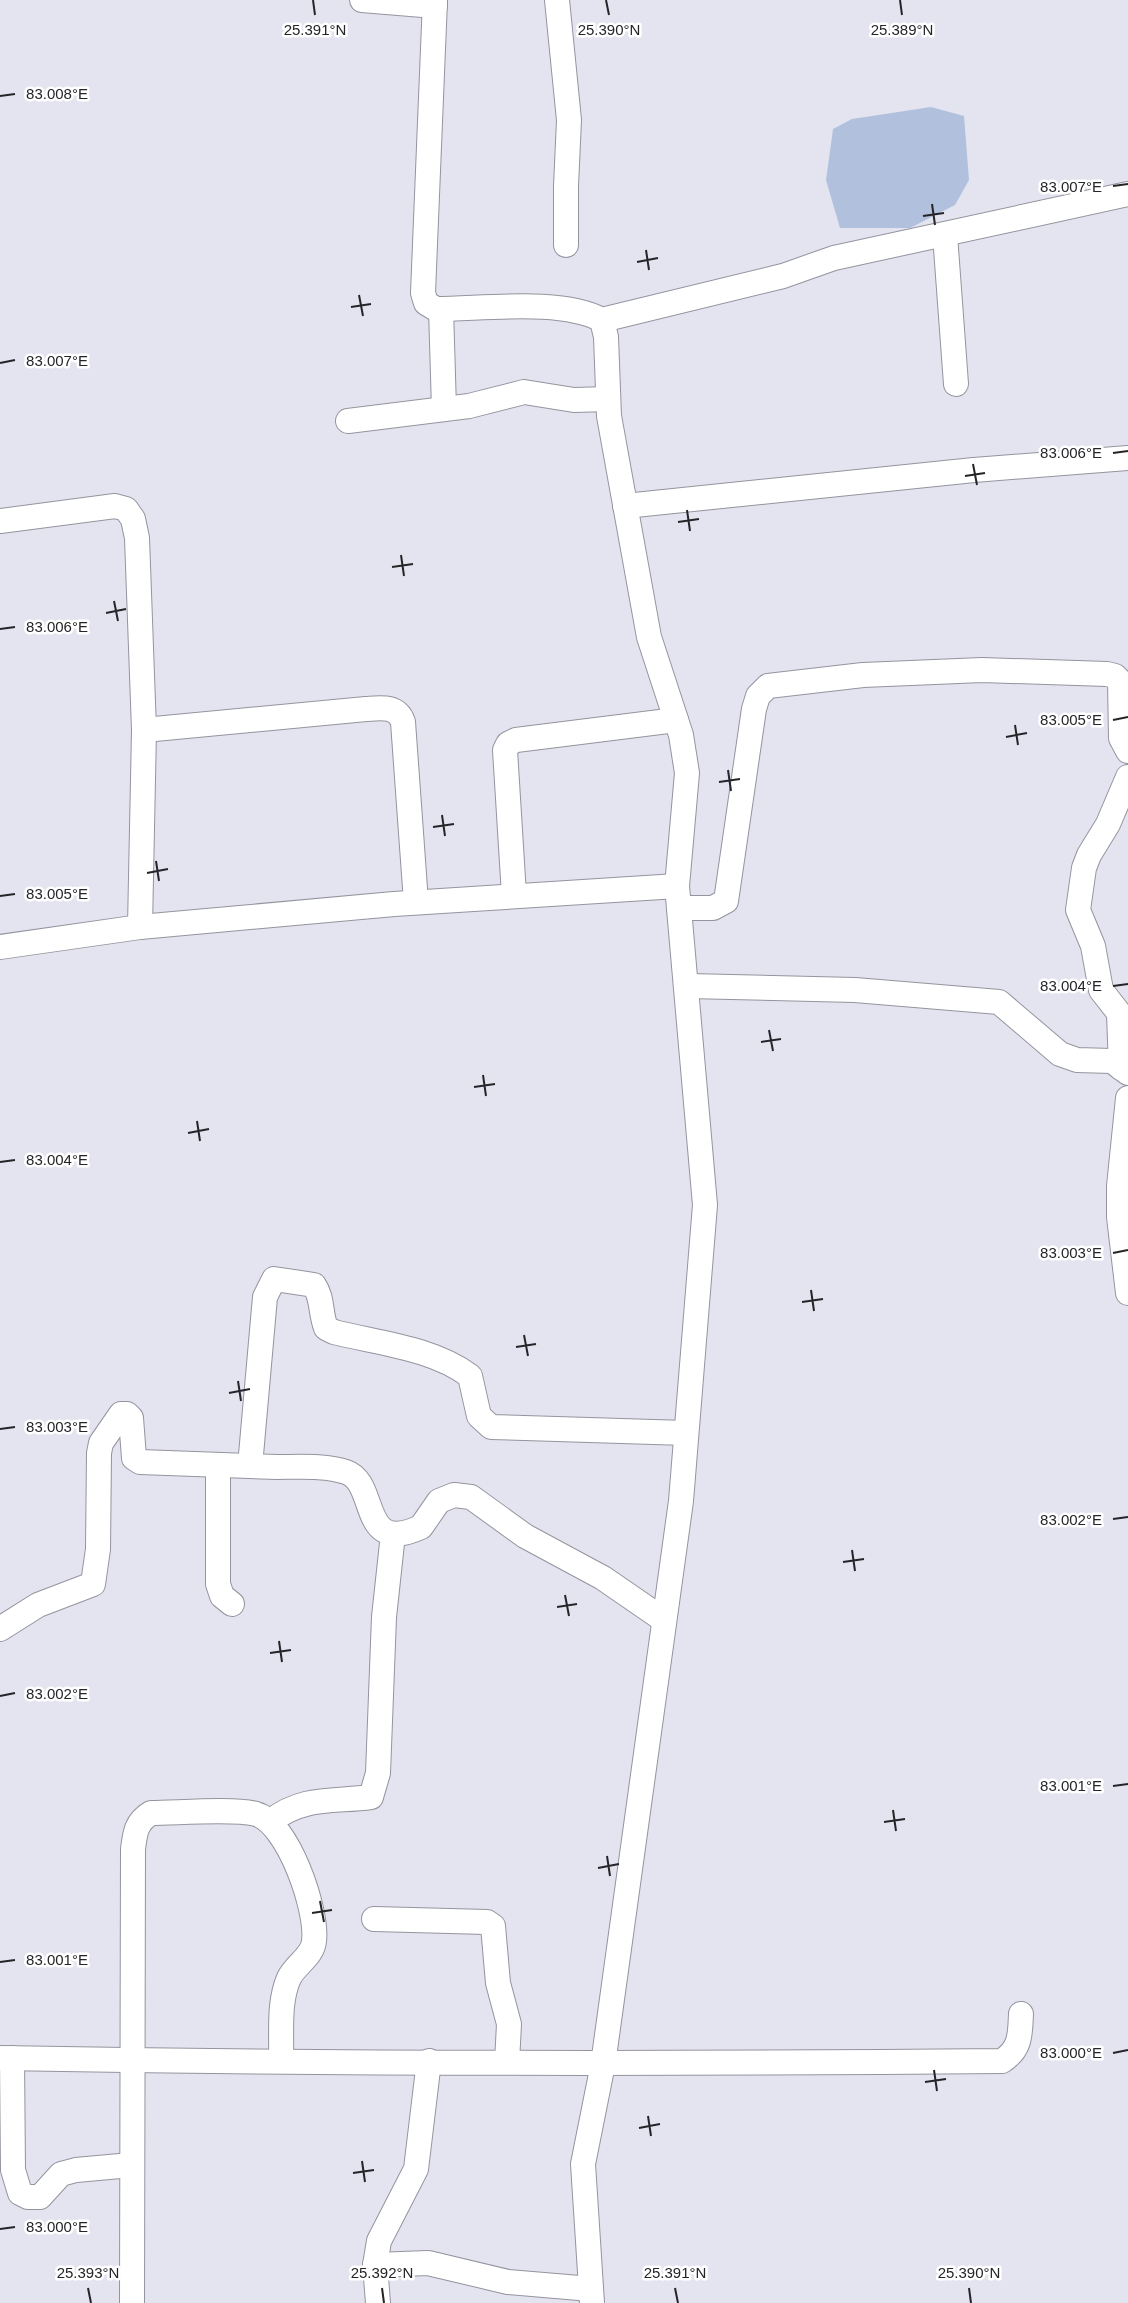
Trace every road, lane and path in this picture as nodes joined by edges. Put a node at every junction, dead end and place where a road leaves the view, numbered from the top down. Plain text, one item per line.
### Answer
1 (362, 0) edge
2 (557, 0) edge
3 (435, 3) edge
4 (1128, 194) edge
5 (945, 235) junction
6 (566, 245) dead end
7 (441, 309) junction
8 (602, 320) junction
9 (956, 384) dead end
10 (608, 399) junction
11 (444, 409) junction
12 (348, 421) dead end
13 (1128, 458) edge
14 (625, 507) junction
15 (0, 521) edge
16 (676, 720) junction
17 (144, 730) junction
18 (1128, 751) edge
19 (1128, 777) edge
20 (514, 895) junction
21 (678, 897) junction
22 (416, 902) junction
23 (140, 927) junction
24 (0, 947) edge
25 (688, 986) junction
26 (1125, 1070) edge
27 (1128, 1098) edge
28 (1126, 1156) edge
29 (1128, 1293) edge
30 (687, 1433) junction
31 (218, 1465) junction
32 (250, 1466) junction
33 (393, 1534) junction
34 (232, 1604) dead end
35 (664, 1620) junction
36 (0, 1629) edge
37 (271, 1821) junction
38 (374, 1919) dead end
39 (1021, 2014) dead end
40 (6, 2058) edge
41 (281, 2060) junction
42 (131, 2061) junction
43 (429, 2061) junction
44 (507, 2062) junction
45 (603, 2064) junction
46 (131, 2165) junction
47 (375, 2265) junction
48 (591, 2296) edge
49 (132, 2303) edge
50 (378, 2303) edge

1 - 3 street
2 - 6 street
3 - 7 street
4 - 5 street
5 - 8 street
5 - 9 street
7 - 8 street
7 - 11 street
8 - 10 street
10 - 11 street
10 - 14 street
11 - 12 street
13 - 14 street
14 - 16 street
15 - 17 street
16 - 20 street
16 - 21 street
17 - 22 street
17 - 23 street
18 - 21 street
19 - 26 street
20 - 21 street
20 - 22 street
21 - 25 street
22 - 23 street
23 - 24 street
25 - 26 street
25 - 30 street
27 - 28 street
28 - 29 street
30 - 32 street
30 - 35 street
31 - 32 street
31 - 34 street
31 - 36 street
32 - 33 street
33 - 35 street
33 - 37 street
35 - 45 street
37 - 41 street
37 - 42 street
38 - 44 street
39 - 45 street
40 - 42 street
40 - 46 street
41 - 42 street
41 - 43 street
42 - 46 street
43 - 44 street
43 - 47 street
44 - 45 street
45 - 48 street
46 - 49 street
47 - 48 street
47 - 50 street

